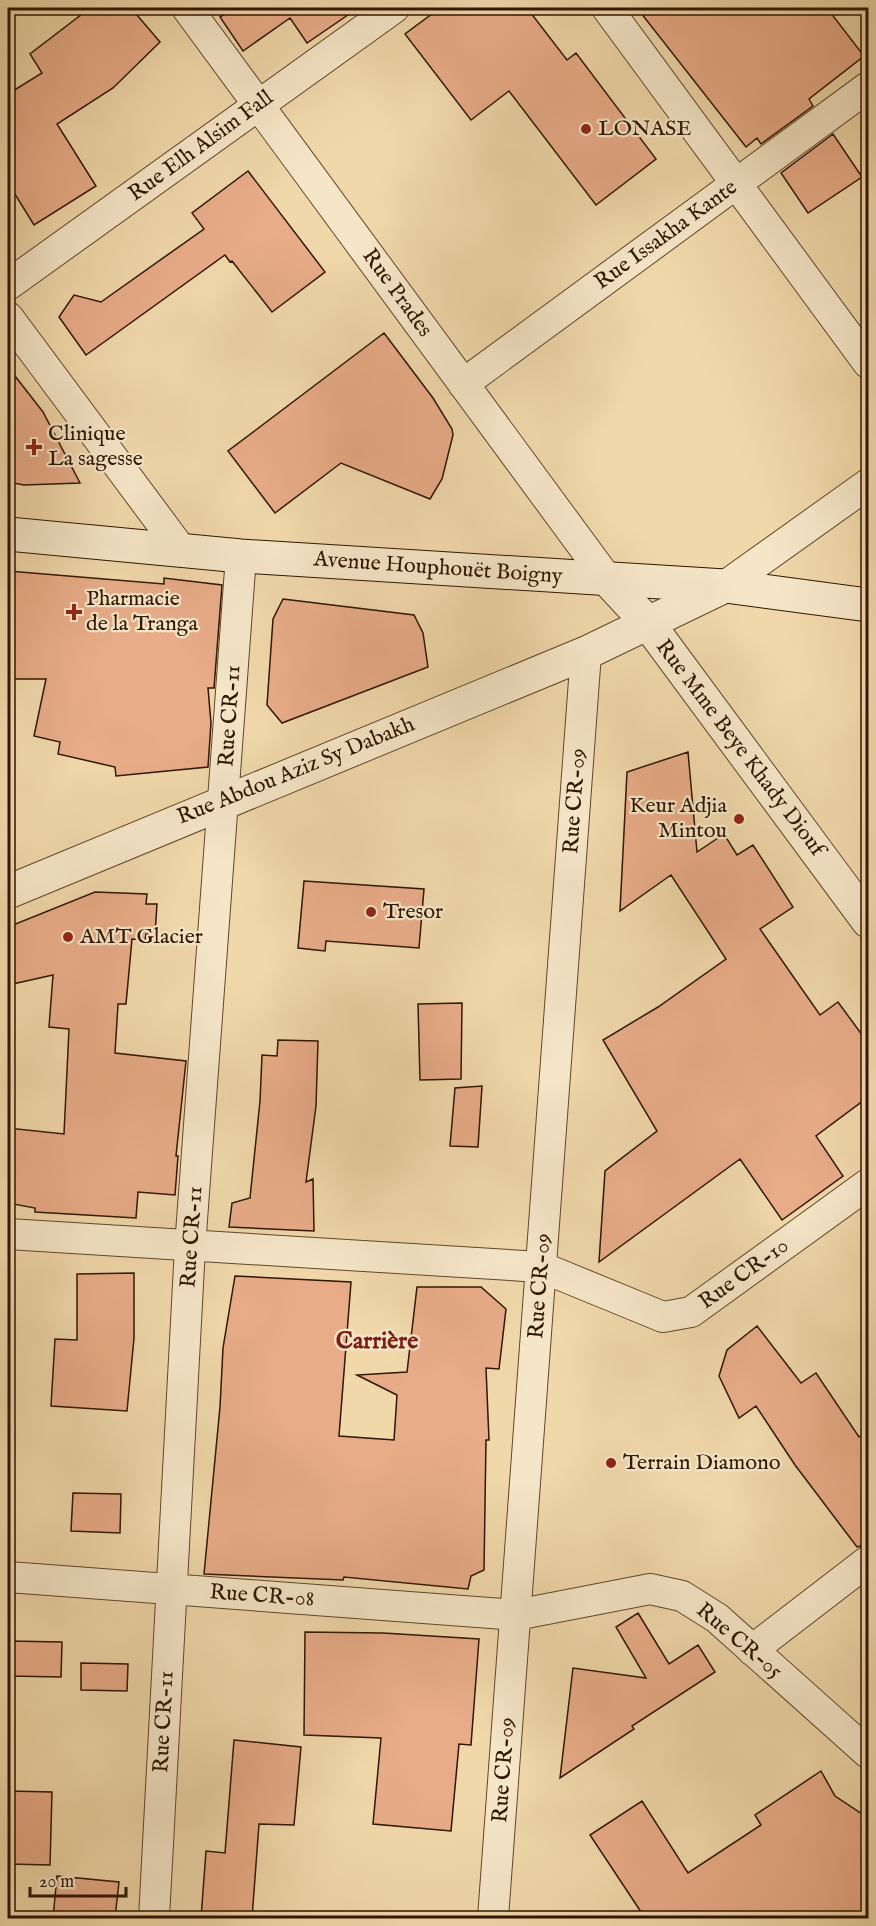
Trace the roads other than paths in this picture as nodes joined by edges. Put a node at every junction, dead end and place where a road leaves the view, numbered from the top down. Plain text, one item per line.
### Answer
1 (187, 8) edge
2 (394, 8) edge
3 (607, 8) edge
4 (868, 87) edge
5 (259, 105) junction
6 (737, 184) junction
7 (8, 285) edge
8 (8, 317) edge
9 (868, 363) edge
10 (464, 384) junction
11 (868, 484) edge
12 (8, 534) edge
13 (182, 551) junction
14 (241, 556) junction
15 (607, 579) junction
16 (725, 586) junction
17 (868, 605) edge
18 (647, 622) junction
19 (586, 653) junction
20 (223, 801) junction
21 (8, 892) edge
22 (868, 921) edge
23 (868, 1184) edge
24 (8, 1234) edge
25 (190, 1247) junction
26 (541, 1267) junction
27 (868, 1562) edge
28 (8, 1577) edge
29 (171, 1589) junction
30 (516, 1615) junction
31 (752, 1650) junction
32 (868, 1753) edge
33 (154, 1918) edge
34 (494, 1918) edge

1 - 5 street, Rue Prades
2 - 5 street, Rue Elh Alsim Fall
3 - 6 street
4 - 6 street, Rue Issakha Kante
5 - 7 street, Rue Elh Alsim Fall
5 - 10 street, Rue Prades
6 - 9 street
6 - 10 street, Rue Issakha Kante
8 - 13 street
10 - 15 street, Rue Prades
11 - 16 street
12 - 13 street, Avenue Houphouët Boigny
13 - 14 street, Avenue Houphouët Boigny
14 - 15 street, Avenue Houphouët Boigny
14 - 20 street, Rue CR-11
15 - 16 street, Avenue Houphouët Boigny
15 - 18 street, Rue Mme Beye Khady Diouf
16 - 17 street, Avenue Houphouët Boigny
16 - 18 street, Rue Abdou Aziz Sy Dabakh
18 - 19 street, Rue Abdou Aziz Sy Dabakh
18 - 22 street, Rue Mme Beye Khady Diouf
19 - 20 street, Rue Abdou Aziz Sy Dabakh
19 - 26 street, Rue CR-09
20 - 21 street, Rue Abdou Aziz Sy Dabakh
20 - 25 street, Rue CR-11
23 - 26 street, Rue CR-10
24 - 25 street, Rue CR-10
25 - 26 street, Rue CR-10
25 - 29 street, Rue CR-11
26 - 30 street, Rue CR-09
27 - 31 street
28 - 29 street, Rue CR-08
29 - 30 street, Rue CR-08
29 - 33 street, Rue CR-11
30 - 31 street, Rue CR-05
30 - 34 street, Rue CR-09
31 - 32 street, Rue CR-05

